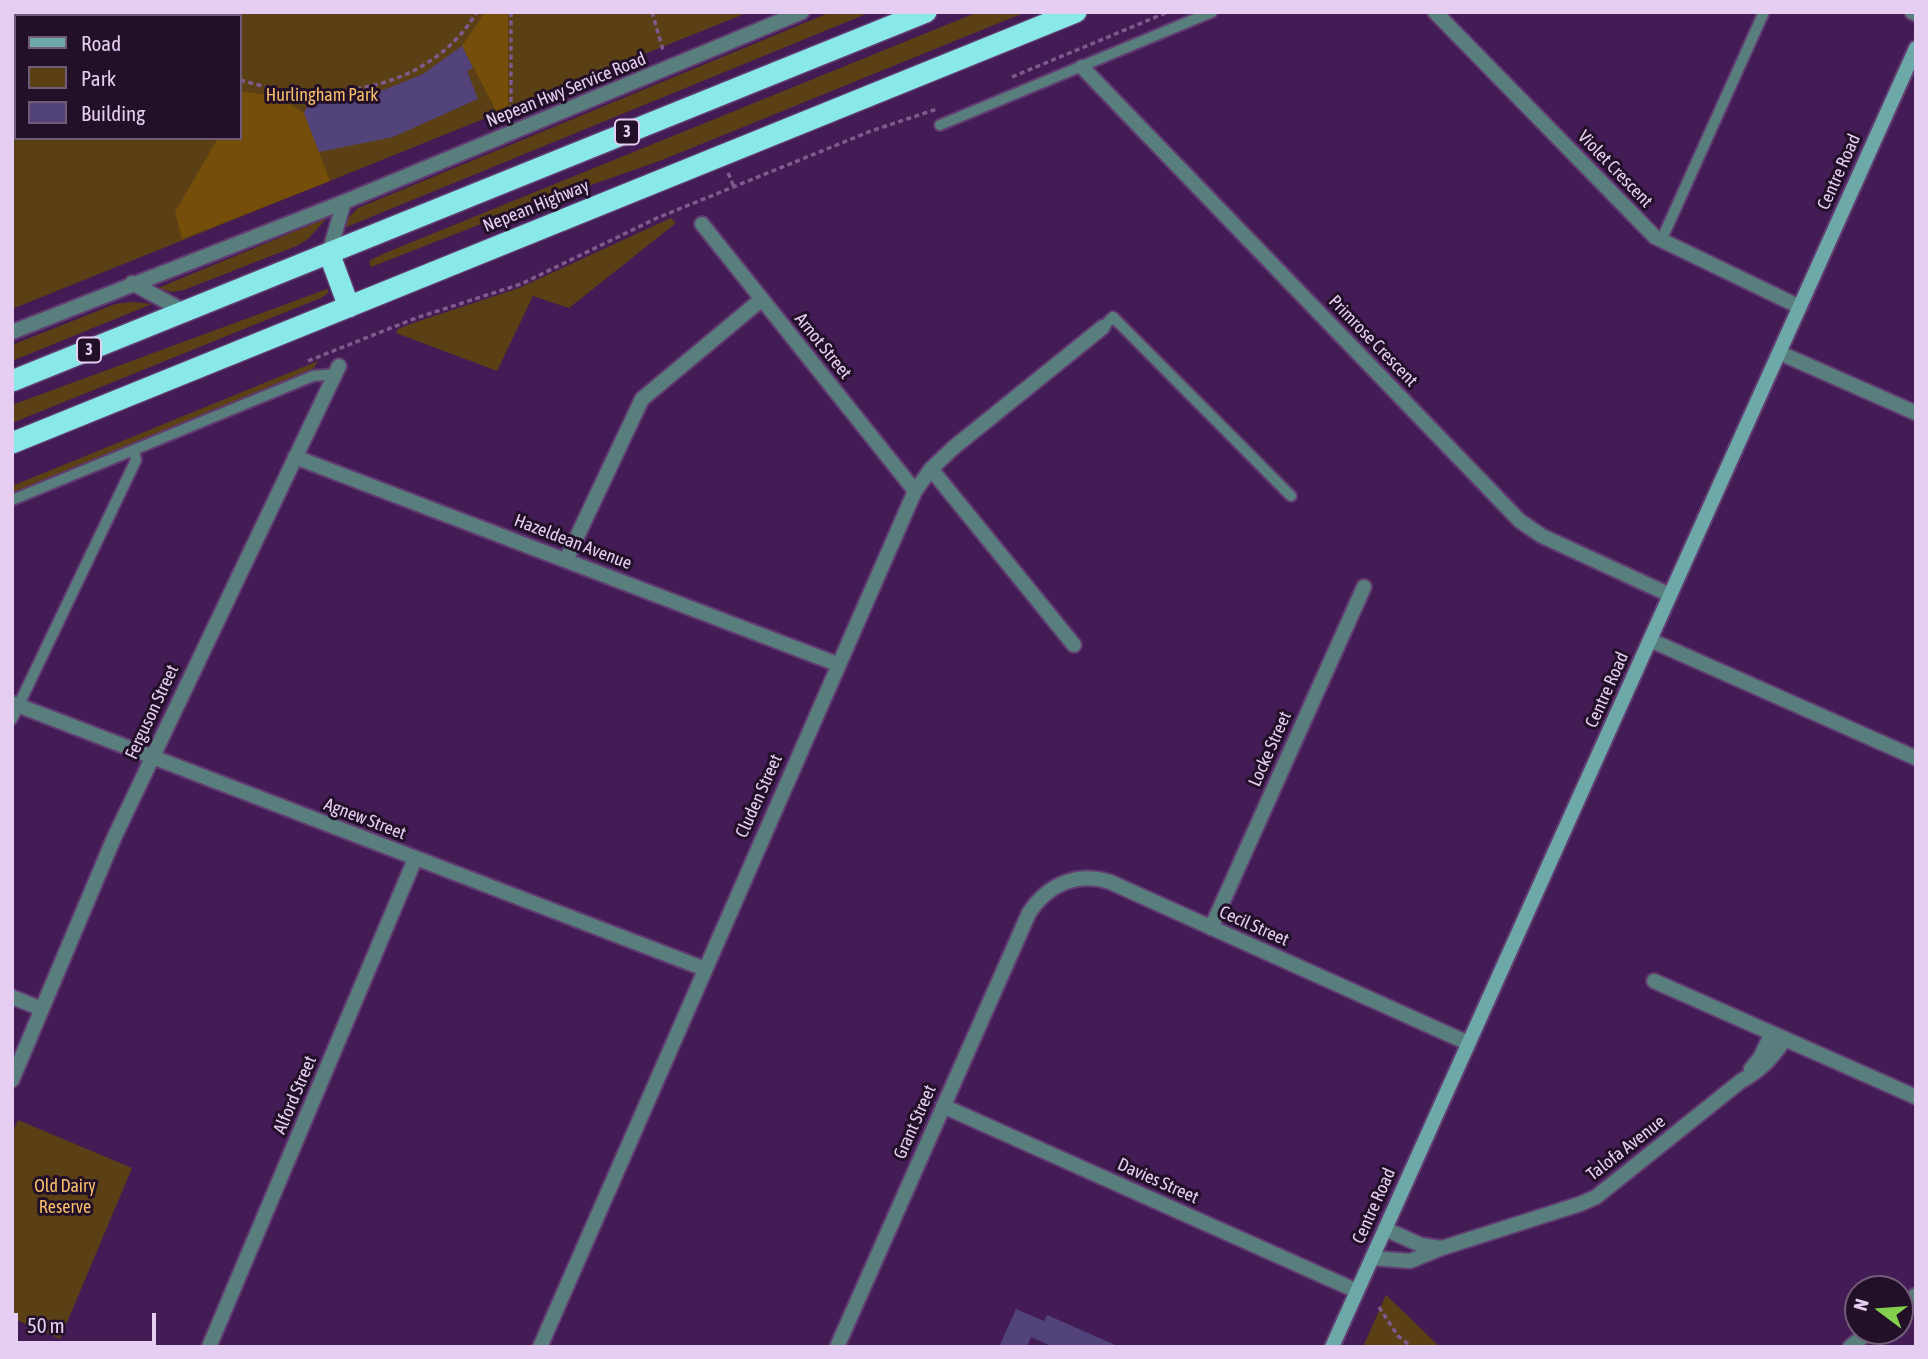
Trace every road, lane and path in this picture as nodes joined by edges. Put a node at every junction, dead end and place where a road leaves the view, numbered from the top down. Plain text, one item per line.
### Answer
1 (477, 12) edge
2 (511, 12) edge
3 (652, 12) edge
4 (802, 12) edge
5 (926, 12) edge
6 (1076, 12) edge
7 (1168, 12) edge
8 (1212, 12) edge
9 (1435, 12) edge
10 (1765, 12) edge
11 (1916, 48) edge
12 (663, 50) dead end
13 (1082, 67) junction
14 (242, 80) edge
15 (1004, 81) dead end
16 (947, 106) dead end
17 (940, 125) dead end
18 (511, 133) junction
19 (344, 202) junction
20 (702, 224) dead end
21 (1661, 242) junction
22 (329, 253) junction
23 (132, 283) junction
24 (762, 299) junction
25 (349, 307) junction
26 (1800, 307) junction
27 (184, 311) junction
28 (1103, 327) joint
29 (12, 332) edge
30 (1780, 353) junction
31 (307, 361) dead end
32 (337, 370) joint
33 (12, 381) edge
34 (1916, 413) edge
35 (12, 443) edge
36 (134, 450) junction
37 (295, 457) junction
38 (931, 469) junction
39 (915, 491) junction
40 (1291, 496) dead end
41 (12, 500) edge
42 (566, 560) junction
43 (1364, 587) dead end
44 (1670, 595) junction
45 (1650, 640) junction
46 (1074, 645) dead end
47 (838, 664) junction
48 (14, 709) edge
49 (152, 757) junction
50 (1916, 758) edge
51 (415, 859) junction
52 (1029, 913) joint
53 (1211, 928) junction
54 (705, 968) junction
55 (1654, 981) dead end
56 (12, 997) edge
57 (43, 1009) junction
58 (1772, 1033) junction
59 (1786, 1039) junction
60 (1468, 1043) junction
61 (12, 1080) edge
62 (1741, 1081) junction
63 (1916, 1097) edge
64 (943, 1106) junction
65 (1385, 1229) junction
66 (1442, 1248) junction
67 (1372, 1258) junction
68 (1357, 1291) junction
69 (1379, 1307) dead end
70 (209, 1347) edge
71 (540, 1347) edge
72 (837, 1347) edge
73 (1332, 1347) edge
74 (1412, 1347) edge

1 - 14 path
2 - 18 path
3 - 12 path
4 - 18 street, Nepean Hwy Service Road
5 - 22 highway, Nepean Highway / 3
6 - 25 highway, Nepean Highway
7 - 15 path
8 - 13 lane
9 - 21 street, Violet Crescent
10 - 21 lane
11 - 26 main road, Centre Road
13 - 17 lane
13 - 44 street, Primrose Crescent
16 - 31 path
18 - 19 street, Nepean Hwy Service Road
19 - 22 street
19 - 23 street, Nepean Hwy Service Road
20 - 24 street, Arnot Street
21 - 26 street, Violet Crescent
22 - 25 highway
22 - 27 highway, Nepean Highway / 3
23 - 27 street
23 - 29 street, Nepean Hwy Service Road
24 - 39 street, Arnot Street
24 - 42 street
25 - 35 highway, Nepean Highway
26 - 30 main road, Centre Road
27 - 33 highway, Nepean Highway / 3
28 - 38 street, Cluden Street
28 - 40 lane
30 - 34 street
30 - 44 main road, Centre Road
32 - 36 lane
32 - 37 street, Ferguson Street
36 - 41 lane
36 - 48 lane
37 - 42 street, Hazeldean Avenue
37 - 49 street, Ferguson Street
38 - 39 street, Cluden Street
38 - 46 street
39 - 47 street, Cluden Street
42 - 47 street, Hazeldean Avenue
43 - 53 street, Locke Street
44 - 45 main road, Centre Road
45 - 50 street
45 - 60 main road, Centre Road
47 - 54 street, Cluden Street
48 - 49 street, Agnew Street
49 - 51 street, Agnew Street
49 - 57 street, Ferguson Street
51 - 54 street, Agnew Street
51 - 70 street, Alford Street
52 - 53 street, Cecil Street
52 - 64 street, Grant Street
53 - 60 street, Cecil Street
54 - 71 street, Cluden Street
55 - 58 street
56 - 57 street
57 - 61 street, Ferguson Street
58 - 59 street
58 - 62 street, Talofa Avenue
59 - 62 street, Talofa Avenue
59 - 63 street
60 - 65 main road, Centre Road
62 - 66 street, Talofa Avenue
64 - 68 street, Davies Street
64 - 72 street, Grant Street
65 - 66 street
65 - 67 main road, Centre Road
66 - 67 street, Talofa Avenue
67 - 68 main road, Centre Road
68 - 73 main road, Centre Road
69 - 74 path

